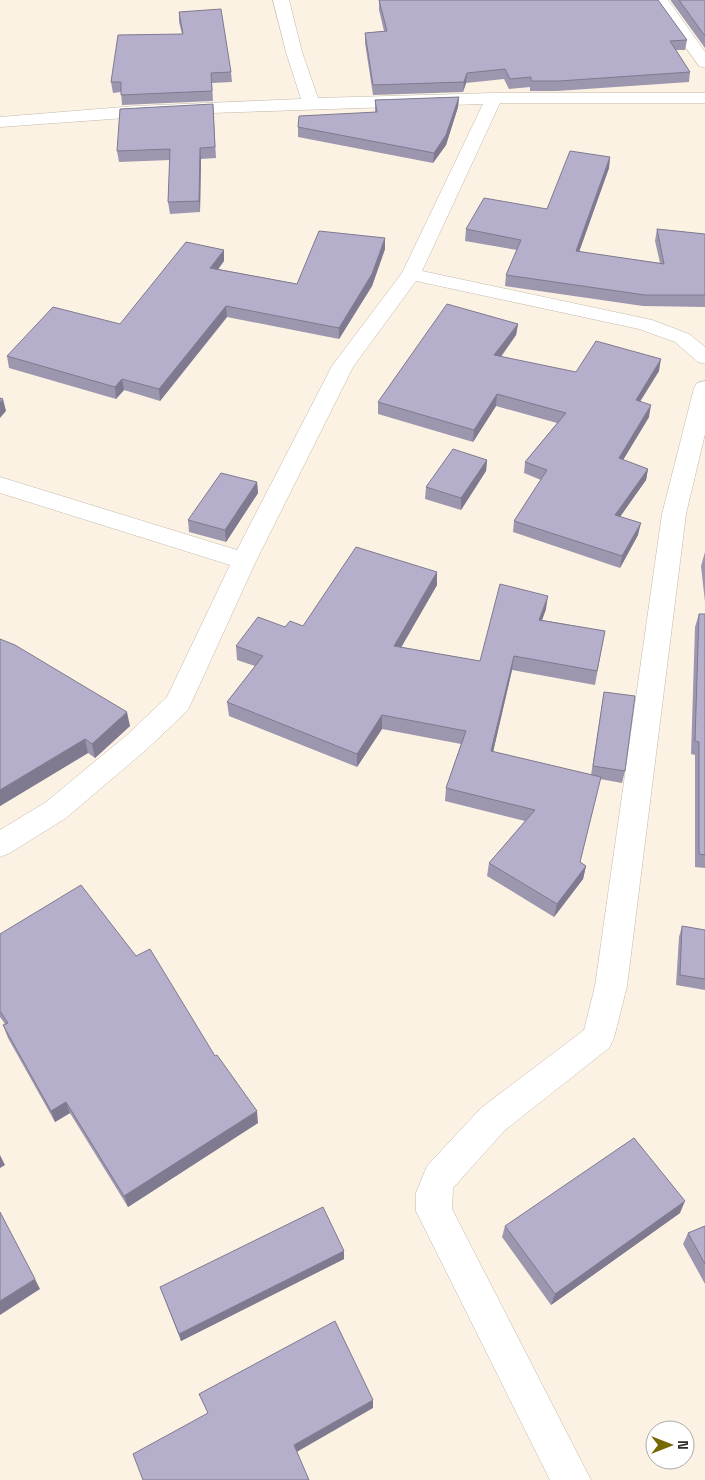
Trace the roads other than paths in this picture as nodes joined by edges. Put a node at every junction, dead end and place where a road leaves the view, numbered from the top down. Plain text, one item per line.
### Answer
1 (281, 0) edge
2 (660, 0) edge
3 (705, 63) edge
4 (494, 98) junction
5 (705, 98) edge
6 (311, 104) junction
7 (0, 122) edge
8 (411, 274) junction
9 (705, 358) edge
10 (705, 388) edge
11 (0, 485) edge
12 (244, 561) junction
13 (0, 845) edge
14 (571, 1480) edge

1 - 6 street
2 - 3 street
4 - 5 street
4 - 6 street
4 - 8 street
6 - 7 street
8 - 9 street
8 - 12 street
10 - 14 street
11 - 12 street
12 - 13 street

